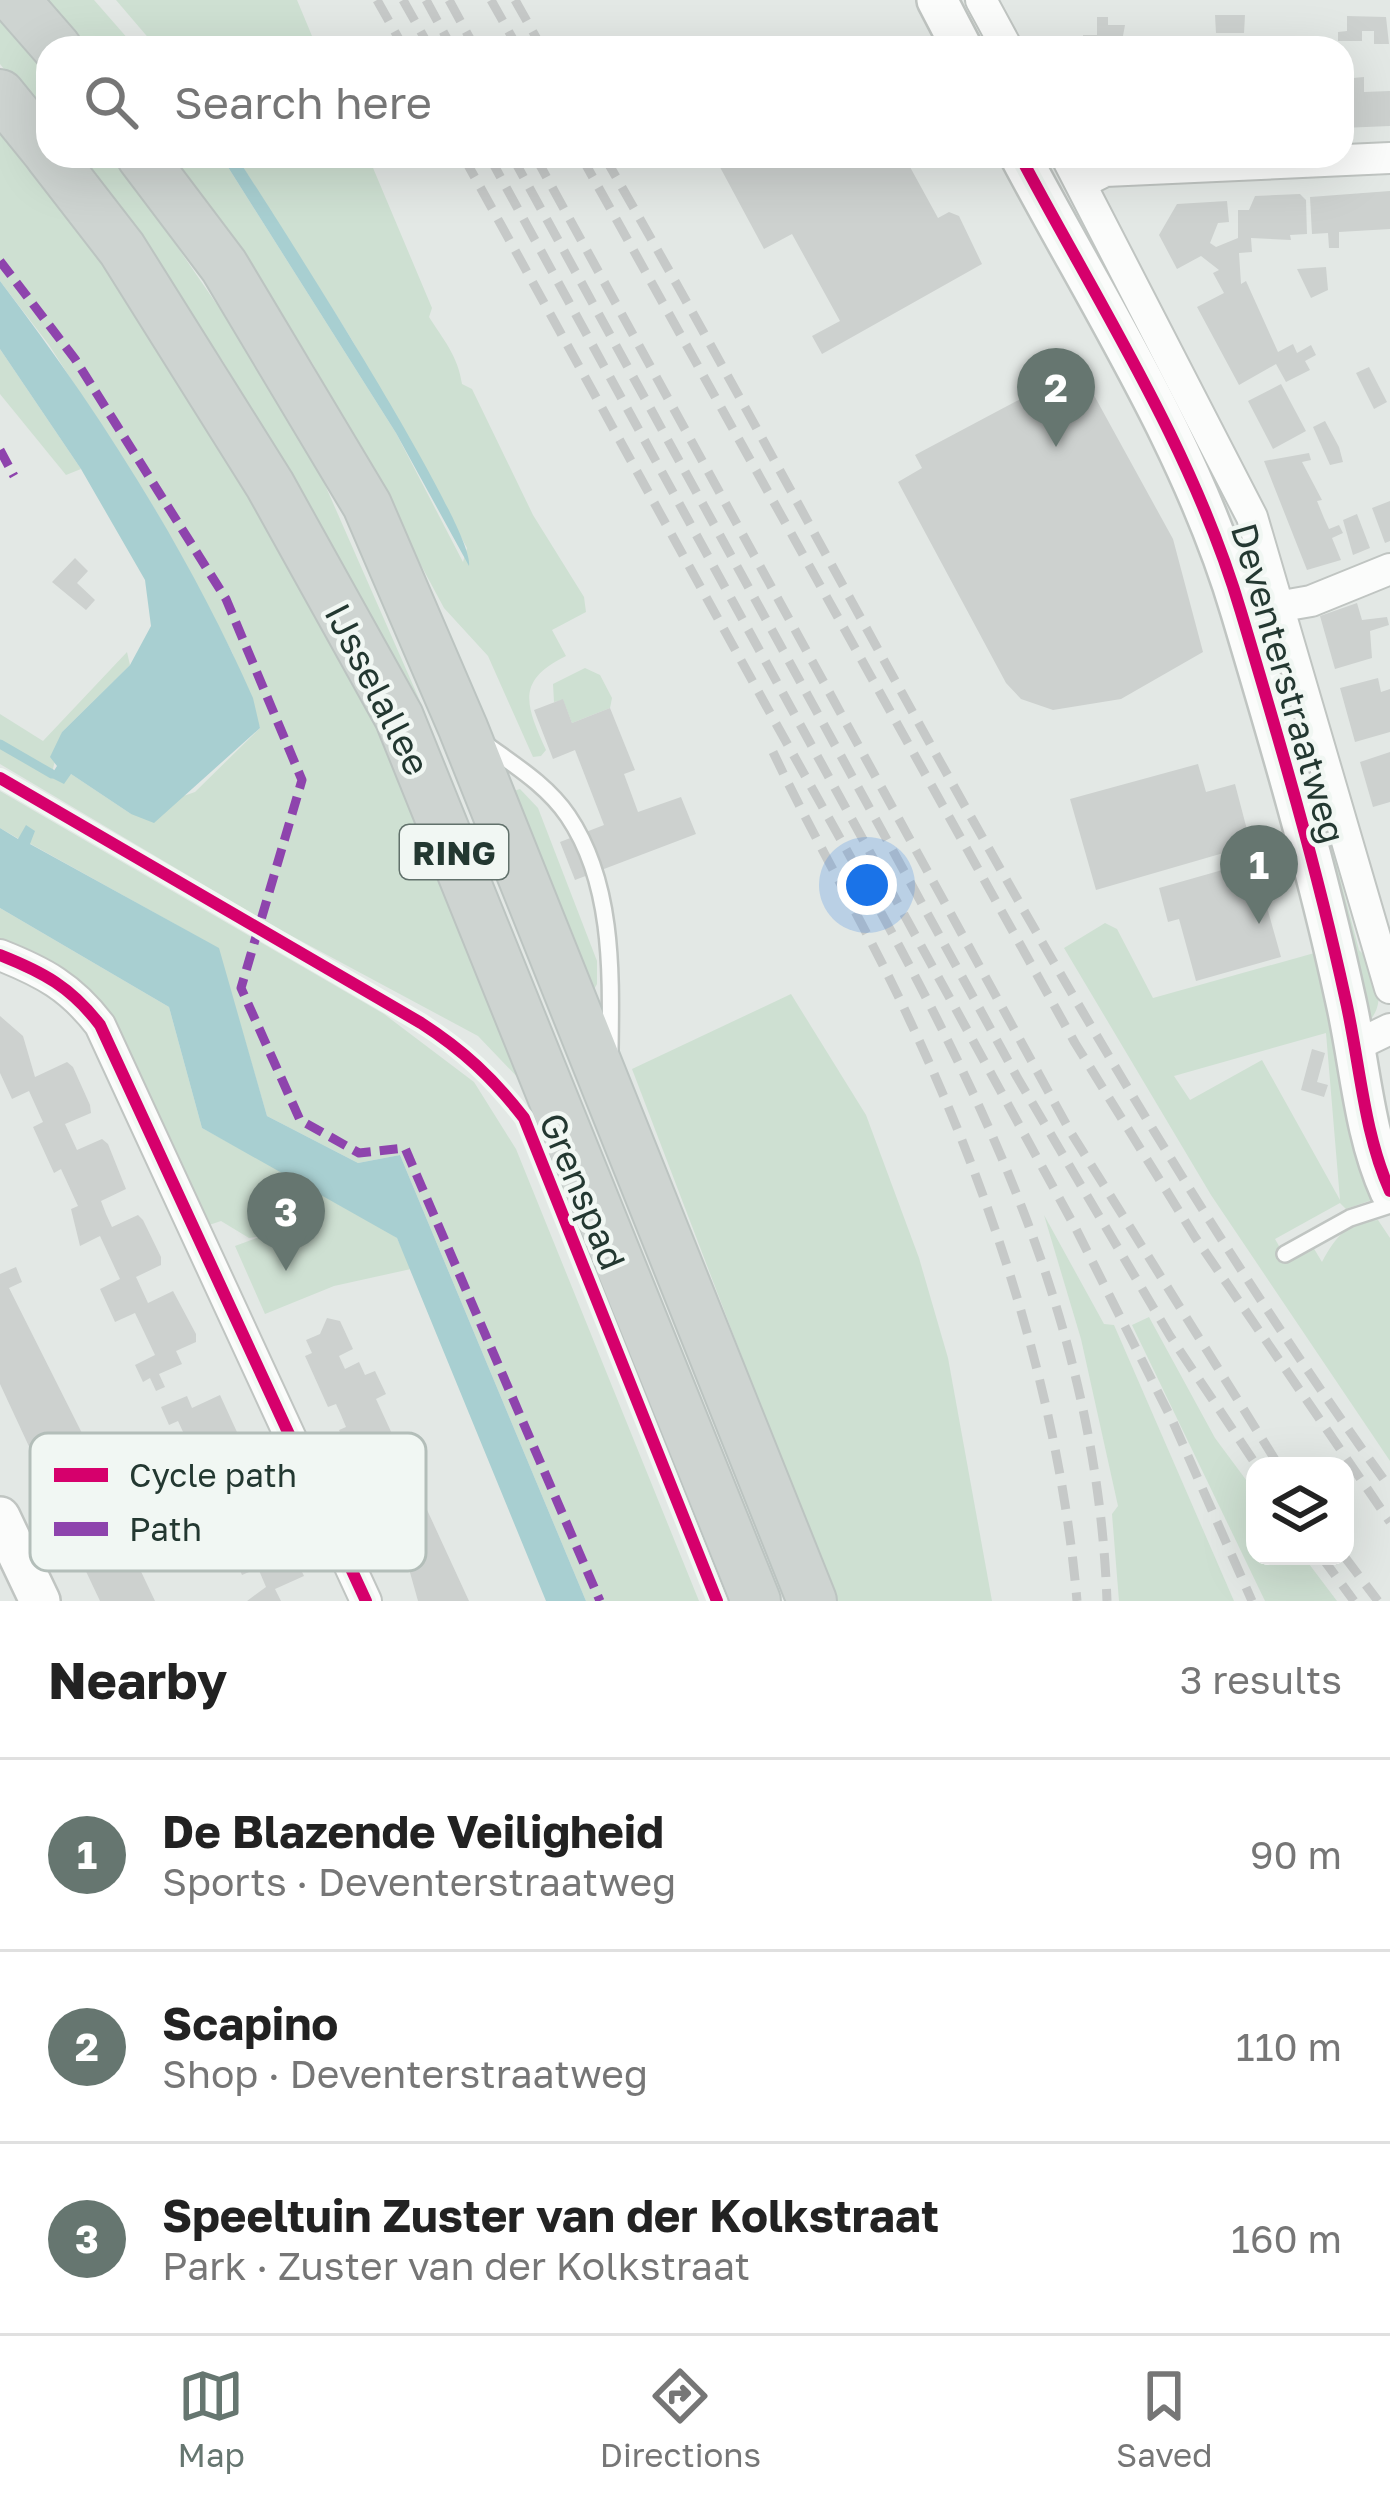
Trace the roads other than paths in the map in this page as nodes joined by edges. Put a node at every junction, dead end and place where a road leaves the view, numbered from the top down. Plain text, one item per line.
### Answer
1 (14, 0) edge
2 (937, 0) edge
3 (981, 0) edge
4 (46, 36) edge
5 (956, 36) edge
6 (1000, 36) edge
7 (0, 94) edge
8 (36, 139) edge
9 (1390, 158) edge
10 (1354, 160) edge
11 (59, 168) edge
12 (150, 168) edge
13 (1026, 168) edge
14 (1172, 168) edge
15 (1073, 170) edge
16 (1390, 569) edge
17 (1281, 607) junction
18 (1241, 611) junction
19 (464, 728) junction
20 (0, 955) edge
21 (1390, 988) edge
22 (1372, 1038) edge
23 (610, 1096) junction
24 (1390, 1191) edge
25 (1390, 1205) edge
26 (1285, 1254) dead end
27 (288, 1433) edge
28 (0, 1517) edge
29 (352, 1571) edge
30 (31, 1598) edge
31 (366, 1601) edge
32 (756, 1601) edge
33 (812, 1601) edge

1 - 4 main road
2 - 5 street
3 - 6 street
7 - 8 main road, IJsselallee / RING
9 - 10 street
11 - 32 main road, IJsselallee / RING
12 - 19 main road, IJsselallee / RING
13 - 18 street, Deventerstraatweg
14 - 15 street
15 - 17 street, Deventerstraatweg
16 - 17 street
17 - 18 street
17 - 21 street, Deventerstraatweg
18 - 22 street, Deventerstraatweg
19 - 23 main road, IJsselallee / RING
19 - 23 lane
20 - 27 street
22 - 24 street, Deventerstraatweg
23 - 33 main road, IJsselallee / RING
25 - 26 lane
28 - 30 street
29 - 31 street

